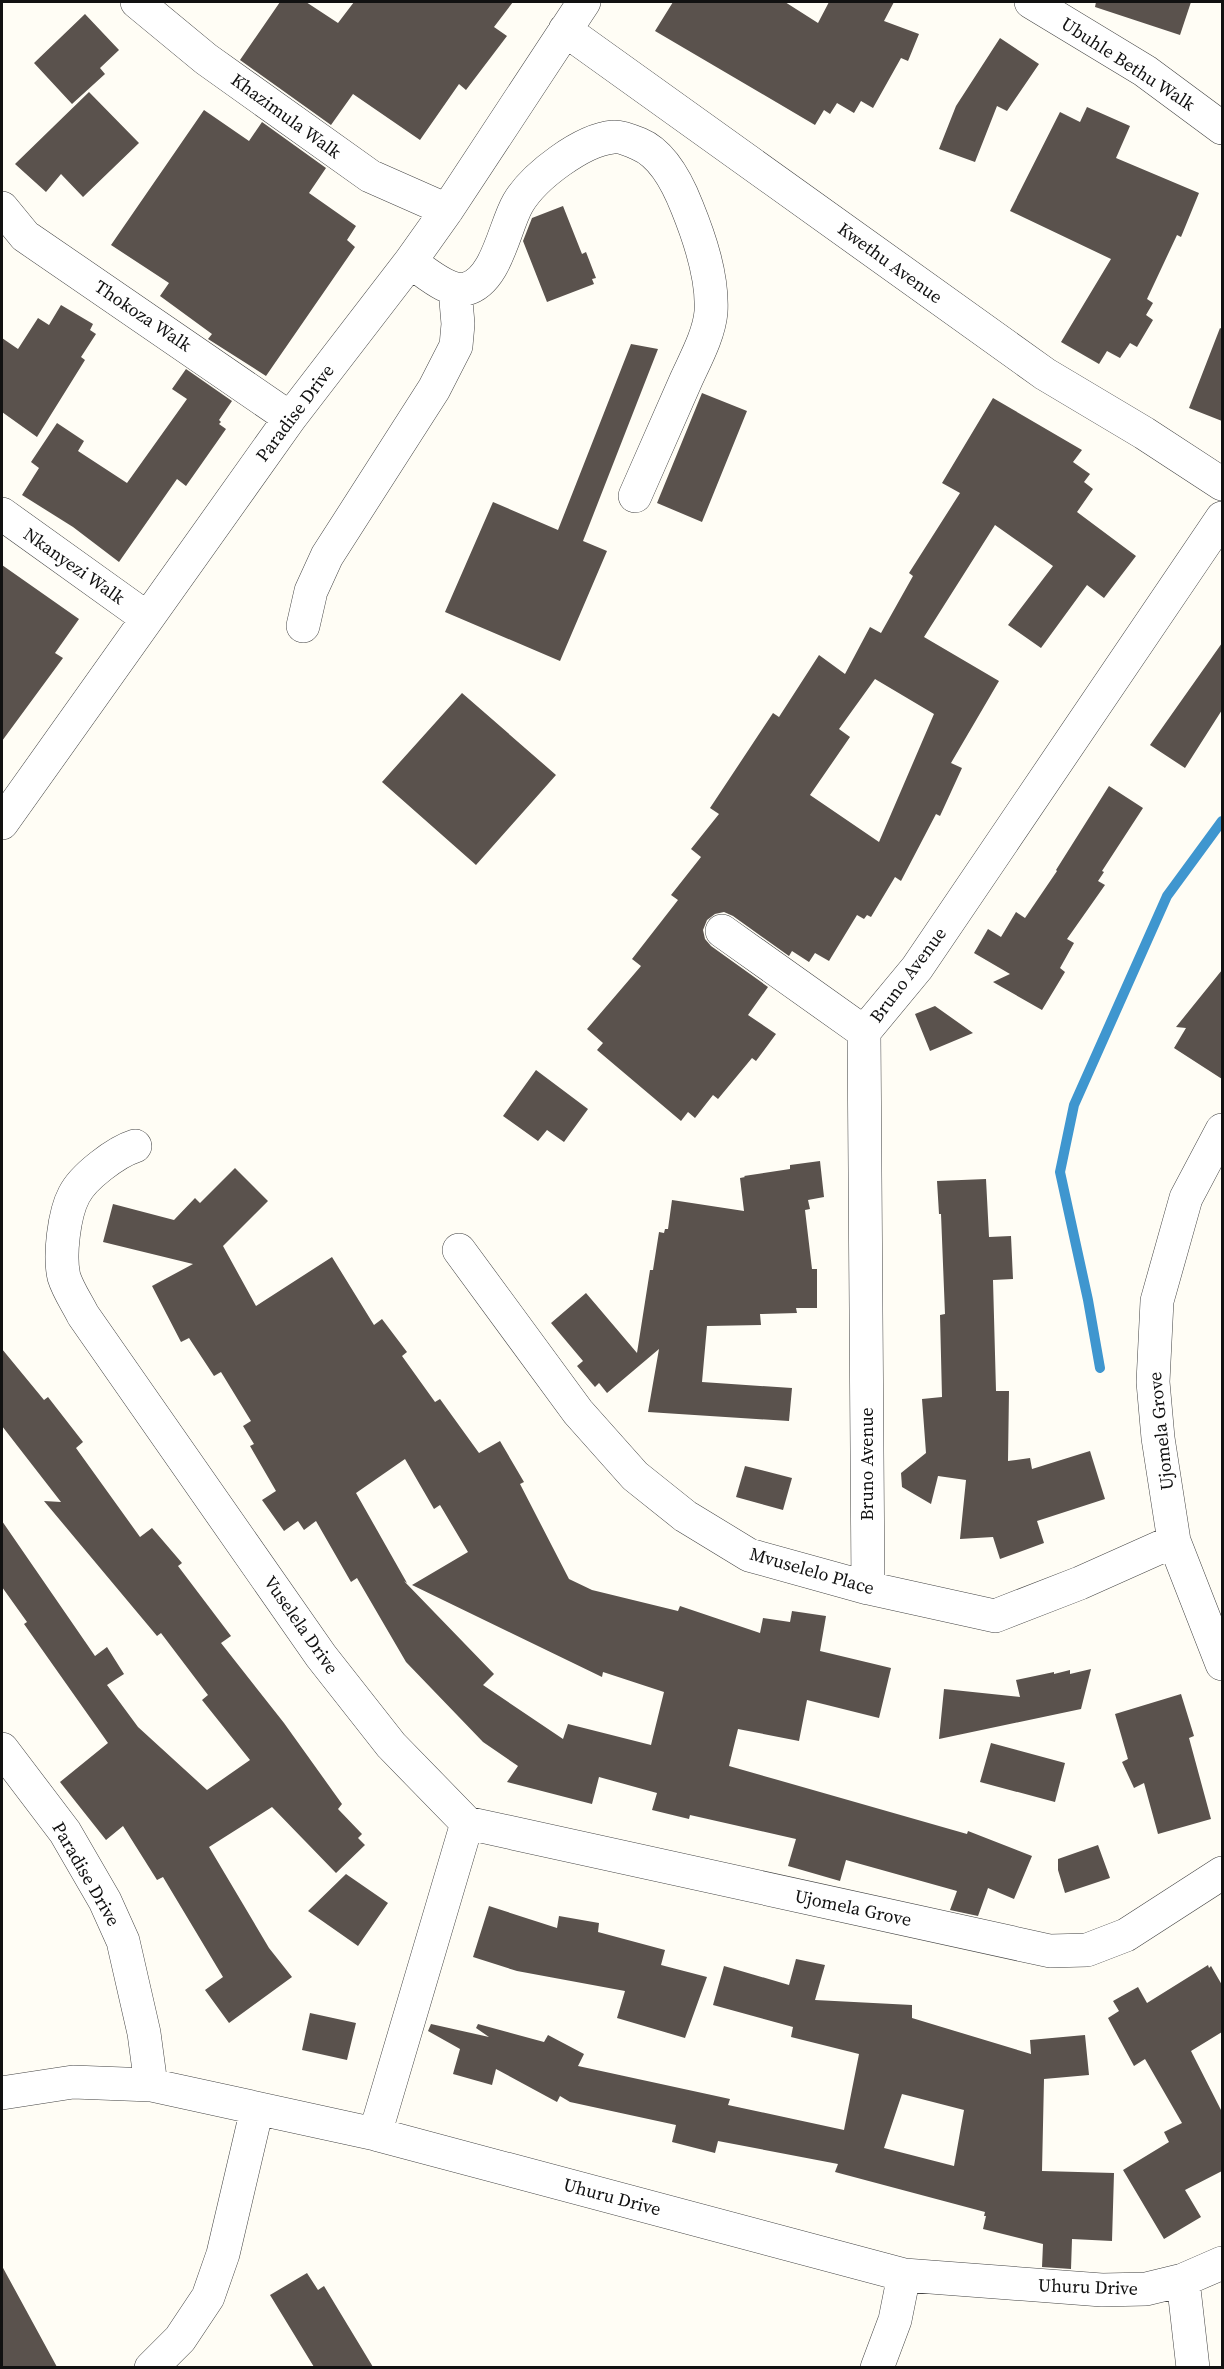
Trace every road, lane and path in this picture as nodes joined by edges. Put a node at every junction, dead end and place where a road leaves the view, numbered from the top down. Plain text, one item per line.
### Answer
1 (137, 2) edge
2 (1031, 2) edge
3 (569, 12) edge
4 (1222, 128) edge
5 (2, 208) edge
6 (447, 210) junction
7 (410, 262) junction
8 (455, 289) junction
9 (290, 418) junction
10 (1222, 484) edge
11 (635, 496) dead end
12 (2, 514) edge
13 (1222, 518) edge
14 (147, 618) junction
15 (303, 626) dead end
16 (2, 823) edge
17 (722, 931) dead end
18 (864, 1032) junction
19 (1222, 1130) edge
20 (135, 1146) dead end
21 (459, 1250) dead end
22 (1174, 1541) junction
23 (868, 1588) junction
24 (1222, 1664) edge
25 (2, 1749) edge
26 (467, 1823) junction
27 (1222, 1874) edge
28 (152, 2085) junction
29 (2, 2093) edge
30 (257, 2109) junction
31 (375, 2134) junction
32 (1222, 2262) edge
33 (904, 2274) junction
34 (1183, 2280) junction
35 (152, 2367) edge
36 (877, 2367) edge
37 (1193, 2367) edge

1 - 6 street, Khazimula Walk
2 - 4 street, Ubuhle Bethu Walk
3 - 6 street, Paradise Drive
3 - 10 street, Kwethu Avenue
5 - 9 street, Thokoza Walk
6 - 7 street, Paradise Drive
7 - 8 street
7 - 9 street, Paradise Drive
8 - 11 street
8 - 15 street
9 - 14 street, Paradise Drive
12 - 14 street, Nkanyezi Walk
13 - 18 street, Bruno Avenue
14 - 16 street, Paradise Drive
17 - 18 street
18 - 23 street, Bruno Avenue
19 - 22 street, Ujomela Grove
20 - 26 street, Vuselela Drive
21 - 23 street, Mvuselelo Place
22 - 23 street, Mvuselelo Place
22 - 24 street, Ujomela Grove
25 - 28 street, Paradise Drive
26 - 27 street, Ujomela Grove
26 - 31 street
28 - 29 street, Uhuru Drive
28 - 30 street, Uhuru Drive
30 - 31 street, Uhuru Drive
30 - 35 street
31 - 33 street, Uhuru Drive
32 - 34 street, Uhuru Drive
33 - 34 street, Uhuru Drive
33 - 36 street
34 - 37 street

